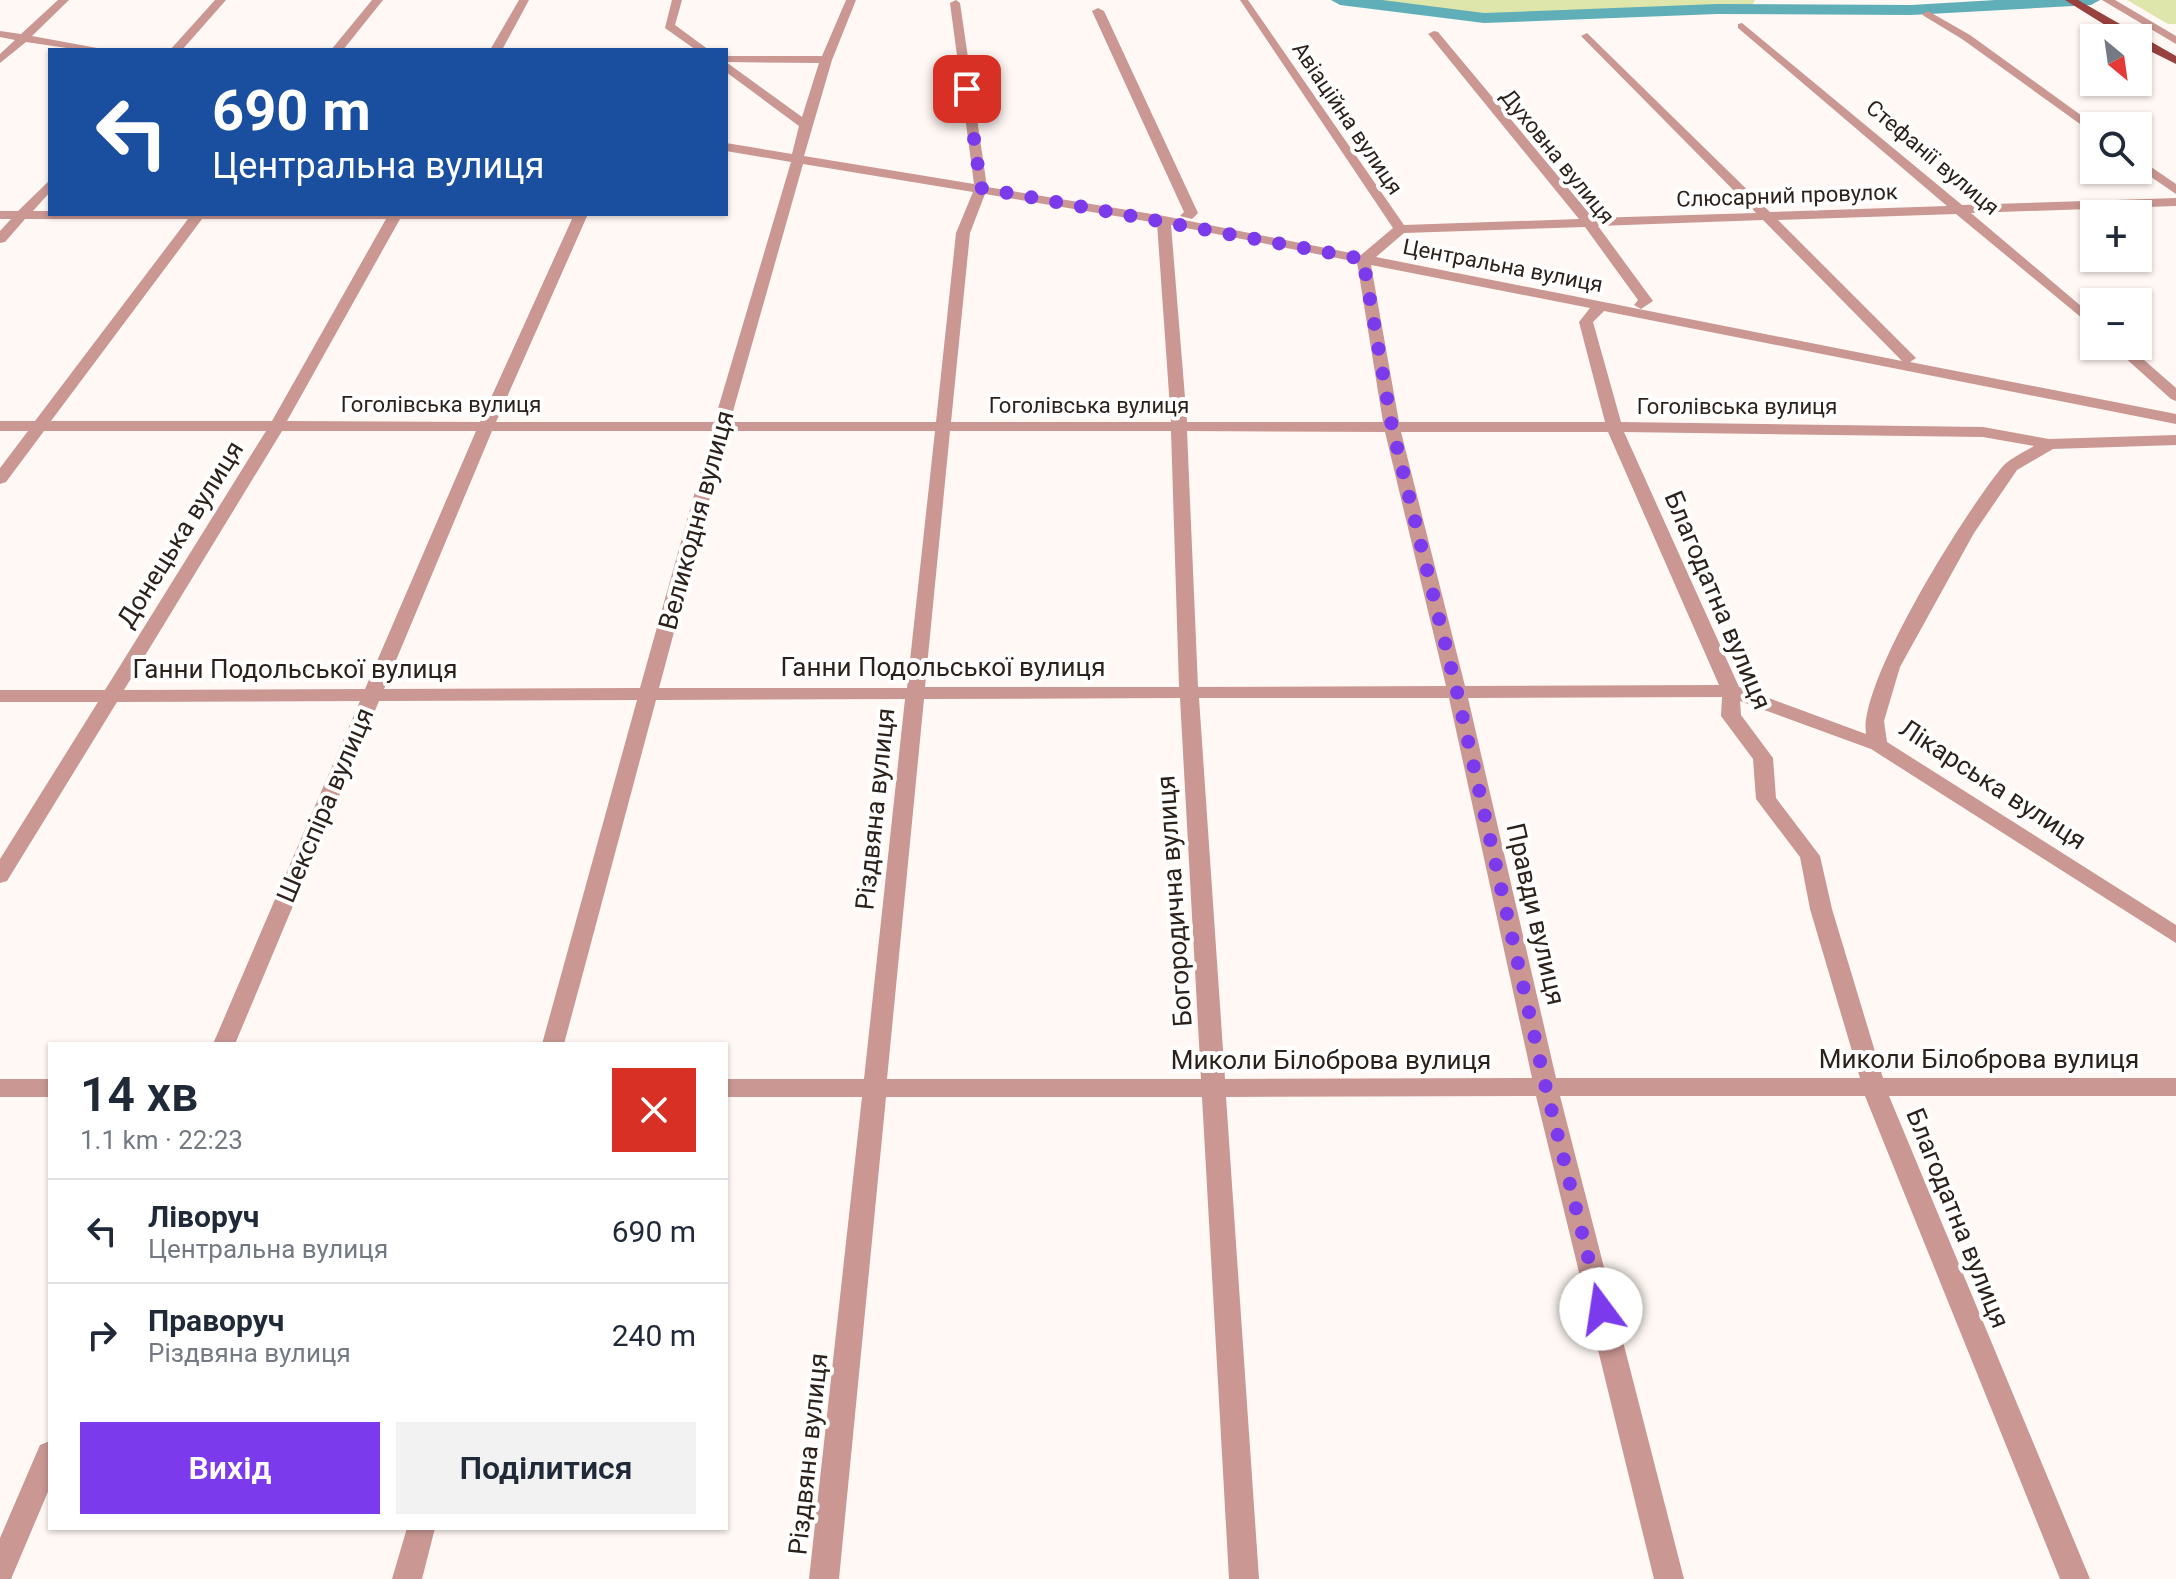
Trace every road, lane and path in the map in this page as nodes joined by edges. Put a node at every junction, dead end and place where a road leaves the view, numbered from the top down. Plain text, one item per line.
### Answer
1 (64, 0) edge
2 (221, 0) edge
3 (378, 0) edge
4 (524, 0) edge
5 (677, 0) edge
6 (851, 0) edge
7 (2070, 0) edge
8 (2107, 0) edge
9 (1244, 2) edge
10 (955, 3) dead end
11 (1098, 11) dead end
12 (1928, 14) dead end
13 (2110, 24) edge
14 (1742, 26) dead end
15 (0, 34) edge
16 (1434, 34) dead end
17 (1587, 36) dead end
18 (25, 38) junction
19 (2176, 41) edge
20 (89, 48) edge
21 (178, 48) edge
22 (339, 48) edge
23 (497, 48) edge
24 (700, 48) edge
25 (2152, 48) edge
26 (728, 59) edge
27 (0, 60) edge
28 (826, 60) junction
29 (2176, 61) edge
30 (728, 67) edge
31 (2080, 120) edge
32 (805, 125) junction
33 (728, 147) edge
34 (798, 159) junction
35 (2152, 172) edge
36 (980, 184) junction
37 (48, 186) edge
38 (2176, 190) edge
39 (2176, 202) edge
40 (1962, 210) junction
41 (0, 215) edge
42 (23, 215) junction
43 (48, 215) edge
44 (1769, 215) junction
45 (198, 216) edge
46 (394, 216) edge
47 (580, 216) edge
48 (1187, 216) junction
49 (1164, 220) junction
50 (1587, 220) junction
51 (1400, 229) junction
52 (0, 239) edge
53 (1369, 256) junction
54 (1641, 305) junction
55 (1600, 306) junction
56 (2080, 312) edge
57 (1908, 358) junction
58 (2135, 360) edge
59 (2176, 396) edge
60 (2176, 407) edge
61 (2176, 419) edge
62 (0, 426) edge
63 (41, 426) junction
64 (277, 426) junction
65 (486, 426) junction
66 (721, 426) junction
67 (943, 426) junction
68 (1179, 427) junction
69 (1392, 427) junction
70 (1614, 427) junction
71 (2176, 440) edge
72 (2049, 444) junction
73 (0, 479) edge
74 (1731, 691) junction
75 (1457, 692) junction
76 (915, 693) junction
77 (1189, 693) junction
78 (648, 694) junction
79 (371, 695) junction
80 (0, 696) edge
81 (111, 696) junction
82 (1878, 745) junction
83 (0, 876) edge
84 (2176, 935) edge
85 (225, 1042) edge
86 (554, 1042) edge
87 (1874, 1087) junction
88 (2176, 1087) edge
89 (0, 1088) edge
90 (48, 1088) edge
91 (728, 1088) edge
92 (875, 1088) junction
93 (1214, 1088) junction
94 (1546, 1088) junction
95 (48, 1459) edge
96 (420, 1530) edge
97 (0, 1572) edge
98 (407, 1579) edge
99 (824, 1579) edge
100 (1244, 1579) edge
101 (1669, 1579) edge
102 (2075, 1579) edge

1 - 18 street
2 - 21 street
3 - 22 street
4 - 23 street
5 - 24 street
6 - 28 street, Великодня вулиця
7 - 13 main road
8 - 19 street
9 - 51 street, Авіаційна вулиця
10 - 36 street, Різдвяна вулиця
11 - 48 street
12 - 31 street
14 - 40 street, Стефанії вулиця
15 - 18 street
16 - 50 street, Духовна вулиця
17 - 44 street
18 - 20 street
18 - 27 street
25 - 29 main road
26 - 28 street
28 - 32 street, Великодня вулиця
30 - 32 street
32 - 34 street, Великодня вулиця
33 - 34 street, Центральна вулиця
34 - 36 street, Центральна вулиця
34 - 66 street, Великодня вулиця
35 - 38 street
36 - 48 street, Центральна вулиця
36 - 49 street, Центральна вулиця
36 - 67 street, Різдвяна вулиця
37 - 42 street
39 - 40 street, Слюсарний провулок
40 - 44 street, Слюсарний провулок
40 - 56 street, Стефанії вулиця
41 - 42 street
42 - 43 street
42 - 52 street
44 - 50 street, Слюсарний провулок
44 - 57 street
45 - 63 street
46 - 64 street, Донецька вулиця
47 - 65 street, Шекспіра вулиця
48 - 53 street, Центральна вулиця
49 - 53 street, Центральна вулиця
49 - 68 street, Богородична вулиця
50 - 51 street, Слюсарний провулок
50 - 54 street, Духовна вулиця
51 - 53 street, Авіаційна вулиця
53 - 54 street, Центральна вулиця
53 - 55 street, Центральна вулиця
53 - 69 street, Правди вулиця
54 - 57 street, Центральна вулиця
55 - 61 street, Центральна вулиця
55 - 70 street, Благодатна вулиця
57 - 60 street, Центральна вулиця
58 - 59 street
62 - 63 street, Гоголівська вулиця
63 - 64 street, Гоголівська вулиця
63 - 73 street
64 - 65 street, Гоголівська вулиця
64 - 81 street, Донецька вулиця
65 - 66 street, Гоголівська вулиця
65 - 79 street, Шекспіра вулиця
66 - 67 street, Гоголівська вулиця
66 - 78 street, Великодня вулиця
67 - 68 street, Гоголівська вулиця
67 - 76 street, Різдвяна вулиця
68 - 69 street, Гоголівська вулиця
68 - 77 street, Богородична вулиця
69 - 70 street, Гоголівська вулиця
69 - 75 street, Правди вулиця
70 - 72 street, Гоголівська вулиця
70 - 74 street, Благодатна вулиця
71 - 72 street, Гоголівська вулиця
72 - 82 street, Лікарська вулиця
74 - 75 street, Ганни Подольської вулиця
74 - 82 street, Ганни Подольської вулиця
74 - 87 street, Благодатна вулиця
75 - 77 street, Ганни Подольської вулиця
75 - 94 street, Правди вулиця
76 - 77 street, Ганни Подольської вулиця
76 - 78 street, Ганни Подольської вулиця
76 - 92 street, Різдвяна вулиця
77 - 93 street, Богородична вулиця
78 - 79 street, Ганни Подольської вулиця
78 - 86 street, Великодня вулиця
79 - 81 street, Ганни Подольської вулиця
79 - 85 street, Шекспіра вулиця
80 - 81 street, Ганни Подольської вулиця
81 - 83 street, Донецька вулиця
82 - 84 street, Лікарська вулиця
87 - 88 street, Миколи Білоброва вулиця
87 - 94 street, Миколи Білоброва вулиця
87 - 102 street, Благодатна вулиця
89 - 90 street
91 - 92 street, Миколи Білоброва вулиця
92 - 93 street, Миколи Білоброва вулиця
92 - 99 street, Різдвяна вулиця
93 - 94 street, Миколи Білоброва вулиця
93 - 100 street, Богородична вулиця
94 - 101 street, Правди вулиця
95 - 97 street
96 - 98 street

